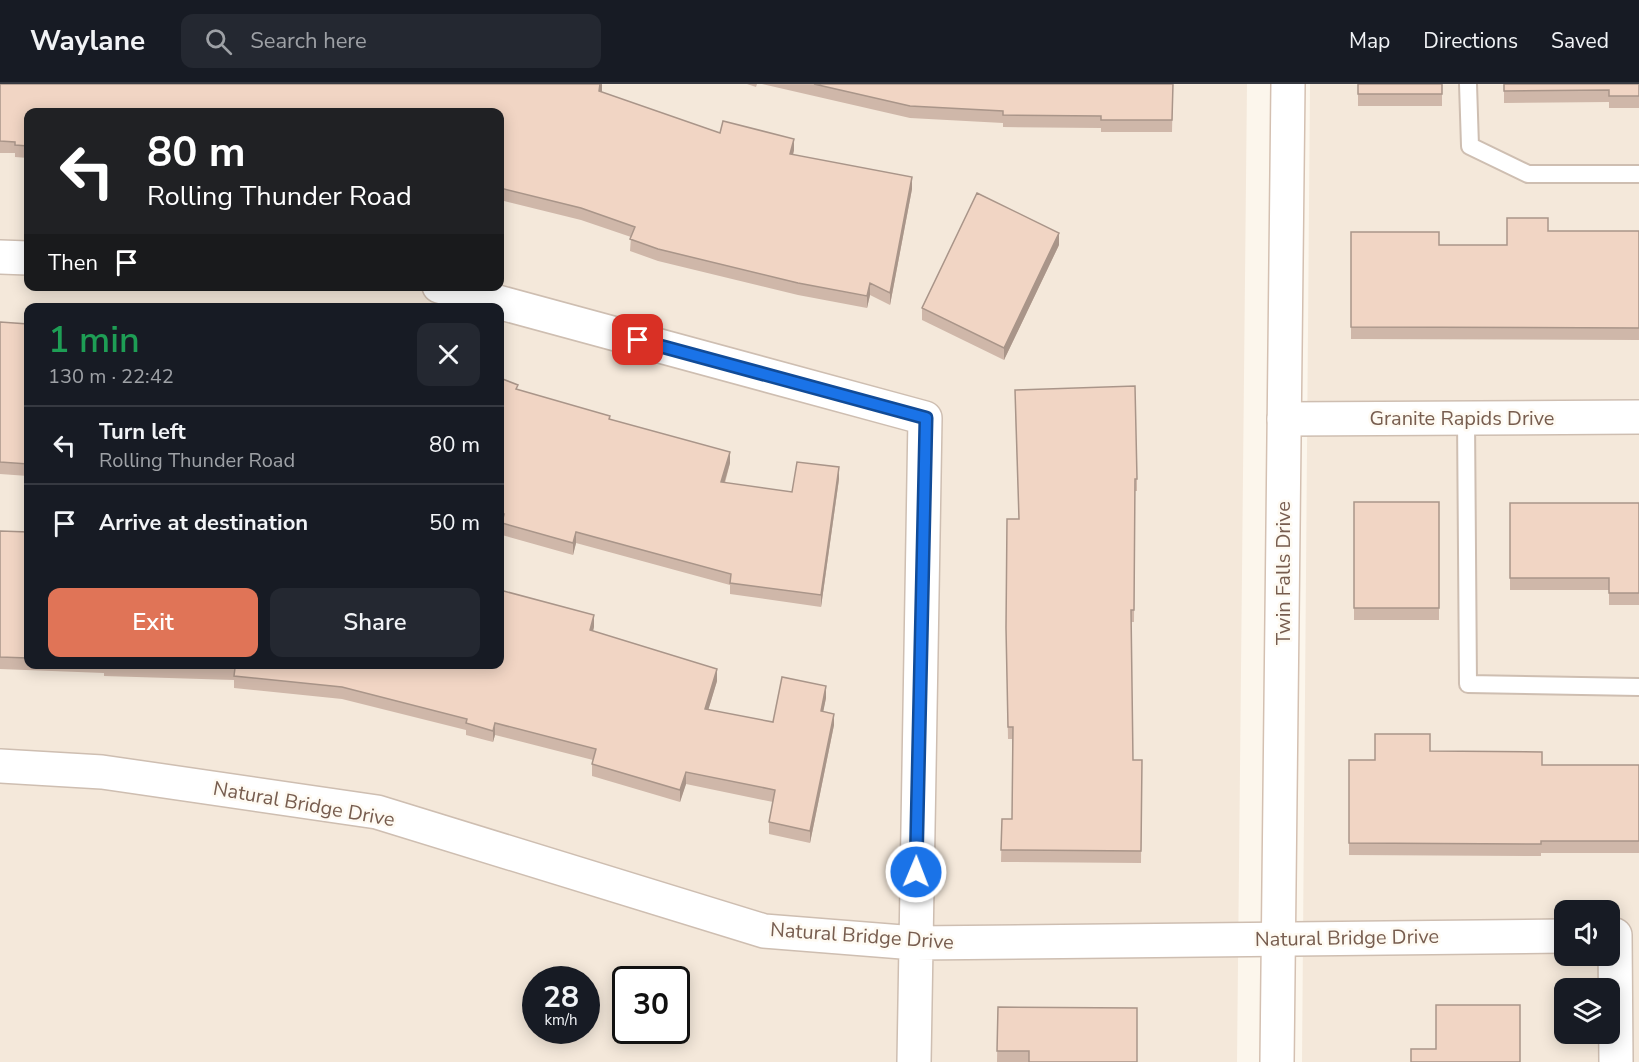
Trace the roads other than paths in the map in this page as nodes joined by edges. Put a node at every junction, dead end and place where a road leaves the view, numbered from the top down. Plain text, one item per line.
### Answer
1 (1288, 84) edge
2 (1468, 84) edge
3 (1639, 174) edge
4 (0, 256) edge
5 (24, 258) edge
6 (457, 291) edge
7 (502, 303) edge
8 (504, 304) edge
9 (1639, 417) edge
10 (1466, 418) junction
11 (1284, 419) junction
12 (1639, 687) edge
13 (0, 766) edge
14 (1621, 935) edge
15 (1554, 936) edge
16 (1280, 939) junction
17 (915, 943) junction
18 (914, 1062) edge
19 (1277, 1062) edge
20 (1616, 1062) edge

1 - 11 street, Twin Falls Drive
2 - 3 lane
4 - 5 street
6 - 7 street
8 - 17 street
9 - 10 street, Granite Rapids Drive
10 - 11 street, Granite Rapids Drive
10 - 12 lane
11 - 16 street, Twin Falls Drive
13 - 17 street, Natural Bridge Drive
14 - 20 street
15 - 16 street, Natural Bridge Drive
16 - 17 street, Natural Bridge Drive
16 - 19 street, Twin Falls Drive
17 - 18 street

